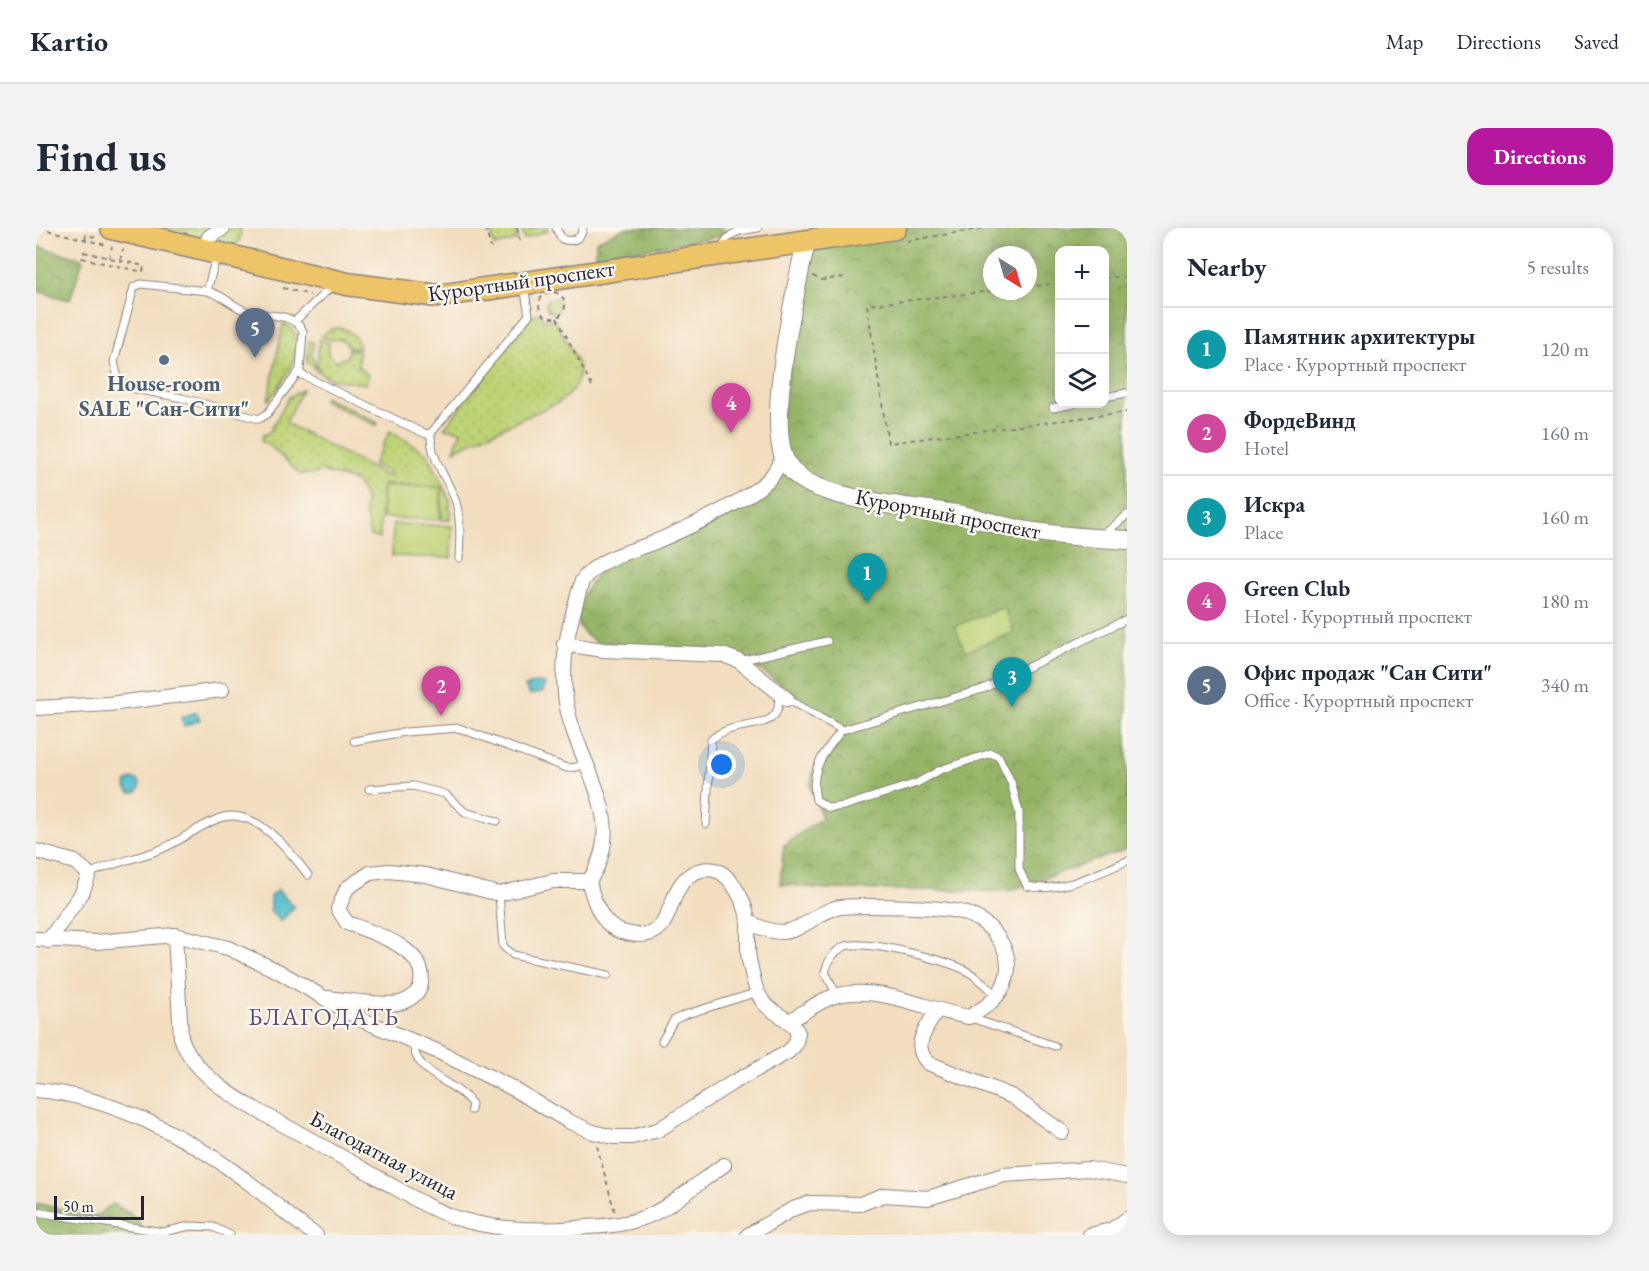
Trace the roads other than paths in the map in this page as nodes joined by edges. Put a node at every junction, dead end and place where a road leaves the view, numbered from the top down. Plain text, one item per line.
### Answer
1 (112, 228) edge
2 (223, 228) edge
3 (556, 228) edge
4 (583, 228) edge
5 (758, 228) edge
6 (895, 228) edge
7 (736, 230) edge
8 (849, 232) edge
9 (806, 242) junction
10 (210, 252) junction
11 (721, 254) junction
12 (336, 282) junction
13 (523, 282) junction
14 (207, 291) junction
15 (295, 321) junction
16 (298, 373) junction
17 (1127, 393) edge
18 (1109, 396) edge
19 (431, 433) junction
20 (783, 456) junction
21 (1127, 515) edge
22 (1100, 538) junction
23 (1127, 540) edge
24 (459, 558) dead end
25 (1127, 618) edge
26 (826, 640) dead end
27 (564, 644) junction
28 (739, 661) junction
29 (222, 690) dead end
30 (783, 696) junction
31 (36, 708) edge
32 (842, 730) junction
33 (354, 741) dead end
34 (586, 762) junction
35 (369, 789) dead end
36 (497, 821) dead end
37 (706, 824) dead end
38 (36, 851) edge
39 (1127, 861) edge
40 (89, 874) junction
41 (308, 875) dead end
42 (589, 881) junction
43 (499, 894) junction
44 (749, 922) junction
45 (175, 935) junction
46 (42, 940) edge
47 (608, 975) dead end
48 (758, 993) junction
49 (837, 995) junction
50 (997, 996) junction
51 (323, 998) junction
52 (936, 1011) junction
53 (969, 1017) junction
54 (789, 1021) junction
55 (413, 1041) junction
56 (662, 1041) dead end
57 (1055, 1046) dead end
58 (36, 1090) edge
59 (471, 1110) dead end
60 (1062, 1132) dead end
61 (724, 1165) dead end
62 (1127, 1176) edge
63 (36, 1212) edge
64 (292, 1218) junction
65 (1127, 1219) edge
66 (1099, 1234) edge
67 (230, 1235) edge
68 (302, 1235) edge
69 (316, 1235) edge
70 (748, 1235) edge

1 - 10 main road, Курортный проспект
2 - 10 street
3 - 4 lane
5 - 7 lane
6 - 8 main road, Курортный проспект
7 - 11 lane
8 - 9 main road, Курортный проспект
9 - 11 main road, Курортный проспект
9 - 20 street
10 - 12 main road, Курортный проспект
10 - 14 lane
11 - 13 main road, Курортный проспект
12 - 13 main road, Курортный проспект
12 - 15 lane
13 - 19 lane
14 - 15 lane
14 - 16 lane
15 - 16 lane
16 - 19 lane
17 - 18 lane
19 - 24 lane
20 - 22 street, Курортный проспект
20 - 27 street
21 - 22 lane
22 - 23 street, Курортный проспект
25 - 32 lane
26 - 28 lane
27 - 28 street
27 - 34 street
28 - 30 street
29 - 31 street
30 - 32 lane
30 - 37 lane
32 - 39 lane
33 - 34 lane
34 - 42 street
35 - 36 lane
38 - 40 street
40 - 41 lane
40 - 46 street
42 - 43 street
42 - 44 street
43 - 47 lane
43 - 51 street
44 - 48 street
44 - 50 street
45 - 46 street
45 - 51 street
45 - 61 street, Благодатная улица
48 - 54 street
48 - 56 lane
49 - 50 lane
49 - 52 street
49 - 54 street
50 - 53 street
51 - 55 street
52 - 53 street
52 - 60 street
53 - 57 lane
54 - 55 street
55 - 59 lane
58 - 64 street
62 - 70 street
63 - 67 lane
64 - 68 street
64 - 69 street
65 - 66 street

